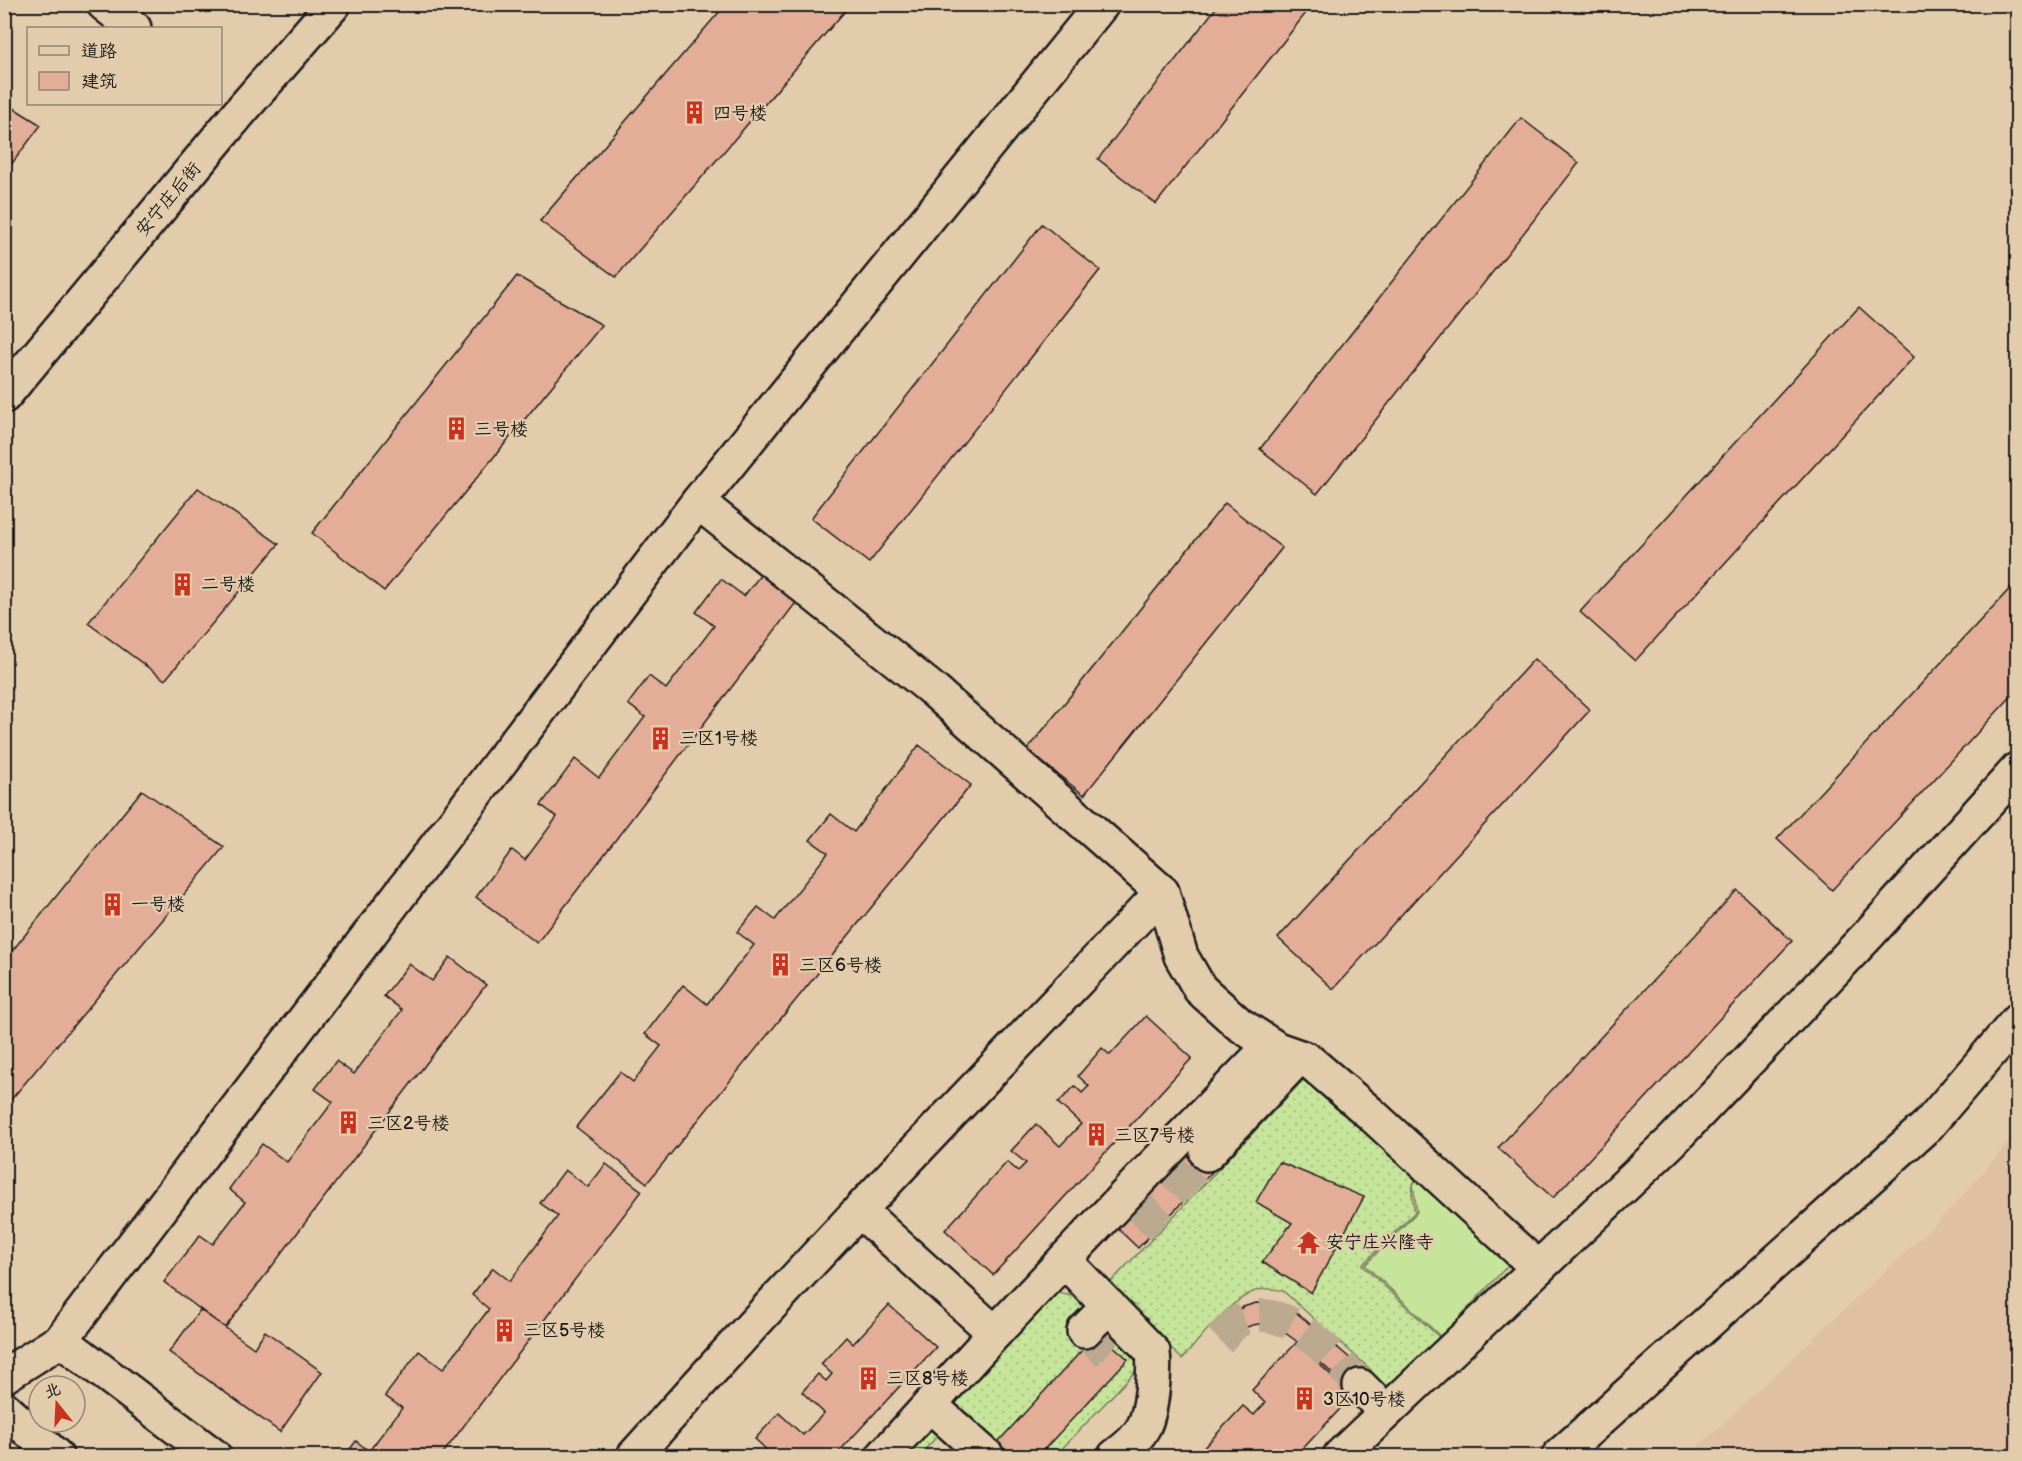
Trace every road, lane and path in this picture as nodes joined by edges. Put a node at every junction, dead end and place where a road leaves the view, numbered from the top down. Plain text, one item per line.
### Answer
1 (104, 4) edge
2 (334, 4) edge
3 (1102, 4) edge
4 (133, 27) edge
5 (230, 106) edge
6 (4, 396) edge
7 (698, 502) junction
8 (2018, 769) edge
9 (1162, 892) junction
10 (2018, 1020) edge
11 (1285, 1051) junction
12 (1207, 1154) tunnel mouth
13 (860, 1211) junction
14 (1065, 1261) junction
15 (1538, 1268) junction
16 (1109, 1306) junction
17 (1084, 1331) dead end
18 (995, 1333) junction
19 (61, 1341) junction
20 (4, 1376) edge
21 (1360, 1386) tunnel mouth
22 (930, 1405) junction
23 (4, 1408) edge
24 (1386, 1412) junction
25 (46, 1454) edge
26 (213, 1456) edge
27 (634, 1456) edge
28 (883, 1456) edge
29 (987, 1456) edge
30 (1115, 1456) edge
31 (1340, 1456) edge
32 (1559, 1456) edge

1 - 4 street
2 - 5 street, 安宁庄后街
3 - 7 street
5 - 6 street, 安宁庄后街
7 - 9 street
7 - 19 street
8 - 15 street
9 - 11 street
9 - 13 street
10 - 32 street
11 - 12 street
11 - 14 street
11 - 15 street
13 - 18 street
13 - 27 street
14 - 16 street
14 - 18 street
15 - 24 street
16 - 17 street
16 - 30 street
18 - 22 street
19 - 20 street
19 - 26 street
21 - 24 street
22 - 28 street
22 - 29 street
23 - 25 street
24 - 31 street

